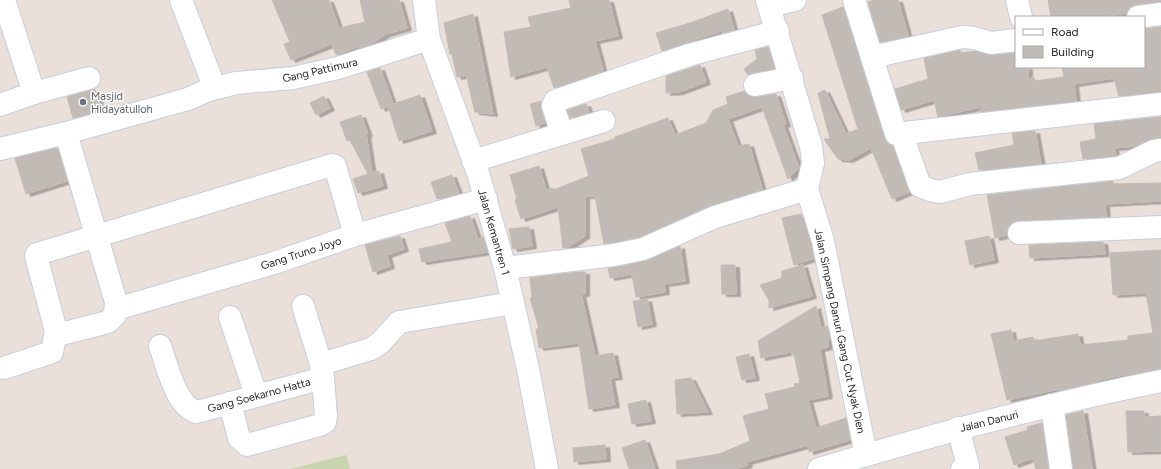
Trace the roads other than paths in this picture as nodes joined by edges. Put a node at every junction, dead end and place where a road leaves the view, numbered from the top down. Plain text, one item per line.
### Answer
1 (4, 0) edge
2 (181, 0) edge
3 (424, 0) edge
4 (795, 0) edge
5 (854, 0) edge
6 (1016, 0) edge
7 (768, 3) edge
8 (1161, 14) edge
9 (1021, 16) edge
10 (1145, 16) edge
11 (778, 31) junction
12 (429, 39) junction
13 (1015, 40) edge
14 (872, 57) junction
15 (89, 78) dead end
16 (792, 78) junction
17 (755, 85) dead end
18 (208, 90) junction
19 (34, 93) junction
20 (1161, 104) edge
21 (0, 105) edge
22 (604, 121) dead end
23 (66, 133) junction
24 (562, 134) junction
25 (902, 135) junction
26 (0, 149) edge
27 (1161, 150) edge
28 (473, 161) junction
29 (807, 190) junction
30 (486, 199) junction
31 (1161, 227) edge
32 (1019, 233) dead end
33 (355, 235) junction
34 (96, 237) junction
35 (505, 268) junction
36 (513, 303) junction
37 (303, 306) dead end
38 (116, 308) junction
39 (230, 317) dead end
40 (57, 335) junction
41 (160, 346) dead end
42 (3, 364) edge
43 (322, 371) junction
44 (1161, 381) edge
45 (256, 395) junction
46 (230, 403) junction
47 (1052, 405) junction
48 (958, 428) junction
49 (866, 455) junction
50 (547, 469) edge
51 (819, 469) edge
52 (962, 469) edge
53 (1061, 469) edge

1 - 19 street
2 - 18 street
3 - 12 street, Jalan Kemantren 1
4 - 7 street
5 - 14 street
6 - 9 street
7 - 11 street, Jalan Simpang Danuri Gang Cut Nyak Dien
8 - 10 street
11 - 16 street, Jalan Simpang Danuri Gang Cut Nyak Dien
11 - 24 street
12 - 18 street, Gang Pattimura
12 - 28 street, Jalan Kemantren 1
13 - 14 street
14 - 25 street
15 - 19 street
16 - 17 street
16 - 29 street, Jalan Simpang Danuri Gang Cut Nyak Dien
18 - 23 street, Gang Pattimura
19 - 21 street
20 - 25 street
22 - 24 street
23 - 26 street, Gang Pattimura
23 - 34 street
24 - 28 street
25 - 27 street
28 - 30 street, Jalan Kemantren 1
29 - 35 street
29 - 49 street, Jalan Simpang Danuri Gang Cut Nyak Dien
30 - 33 street, Gang Truno Joyo
30 - 35 street, Jalan Kemantren 1
31 - 32 street
33 - 34 street
33 - 38 street, Gang Truno Joyo
34 - 38 street
34 - 40 street
35 - 36 street, Jalan Kemantren 1
36 - 43 street, Gang Soekarno Hatta
36 - 50 street, Jalan Kemantren 1
37 - 43 street
38 - 40 street
39 - 45 street
40 - 42 street
41 - 46 street, Gang Soekarno Hatta
43 - 45 street, Gang Soekarno Hatta
43 - 46 street
44 - 47 street, Jalan Danuri
45 - 46 street, Gang Soekarno Hatta
47 - 48 street, Jalan Danuri
47 - 53 street
48 - 49 street, Jalan Danuri
48 - 52 street
49 - 51 street, Jalan Danuri

